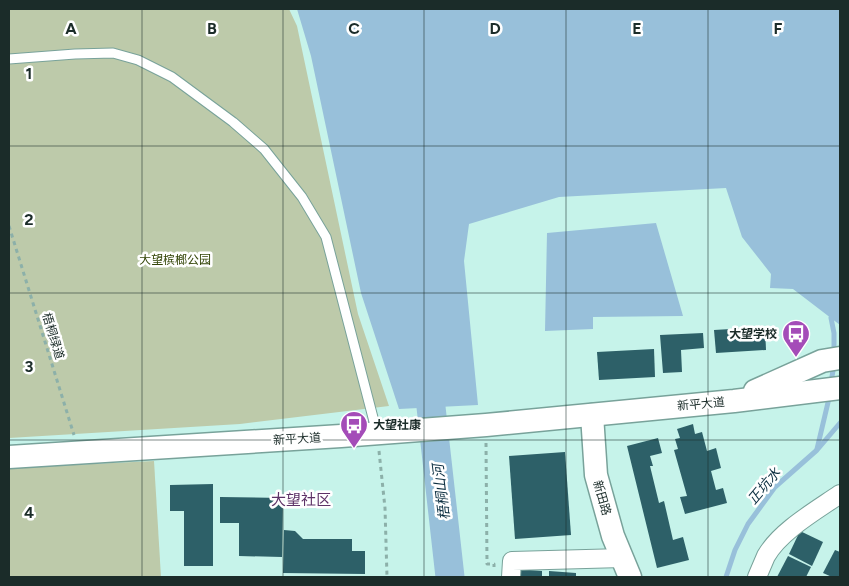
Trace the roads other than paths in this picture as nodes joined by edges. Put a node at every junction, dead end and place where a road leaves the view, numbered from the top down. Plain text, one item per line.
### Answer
1 (9, 60) edge
2 (840, 358) edge
3 (840, 388) edge
4 (734, 401) junction
5 (592, 415) junction
6 (386, 432) junction
7 (9, 457) edge
8 (840, 494) edge
9 (626, 568) edge
10 (511, 577) edge
11 (757, 577) edge

1 - 6 lane
2 - 4 street, 新平大道
3 - 4 street, 新平大道
4 - 5 street, 新平大道
5 - 6 street, 新平大道
5 - 9 street, 新田路
6 - 7 street, 新平大道
8 - 11 street
9 - 10 street

